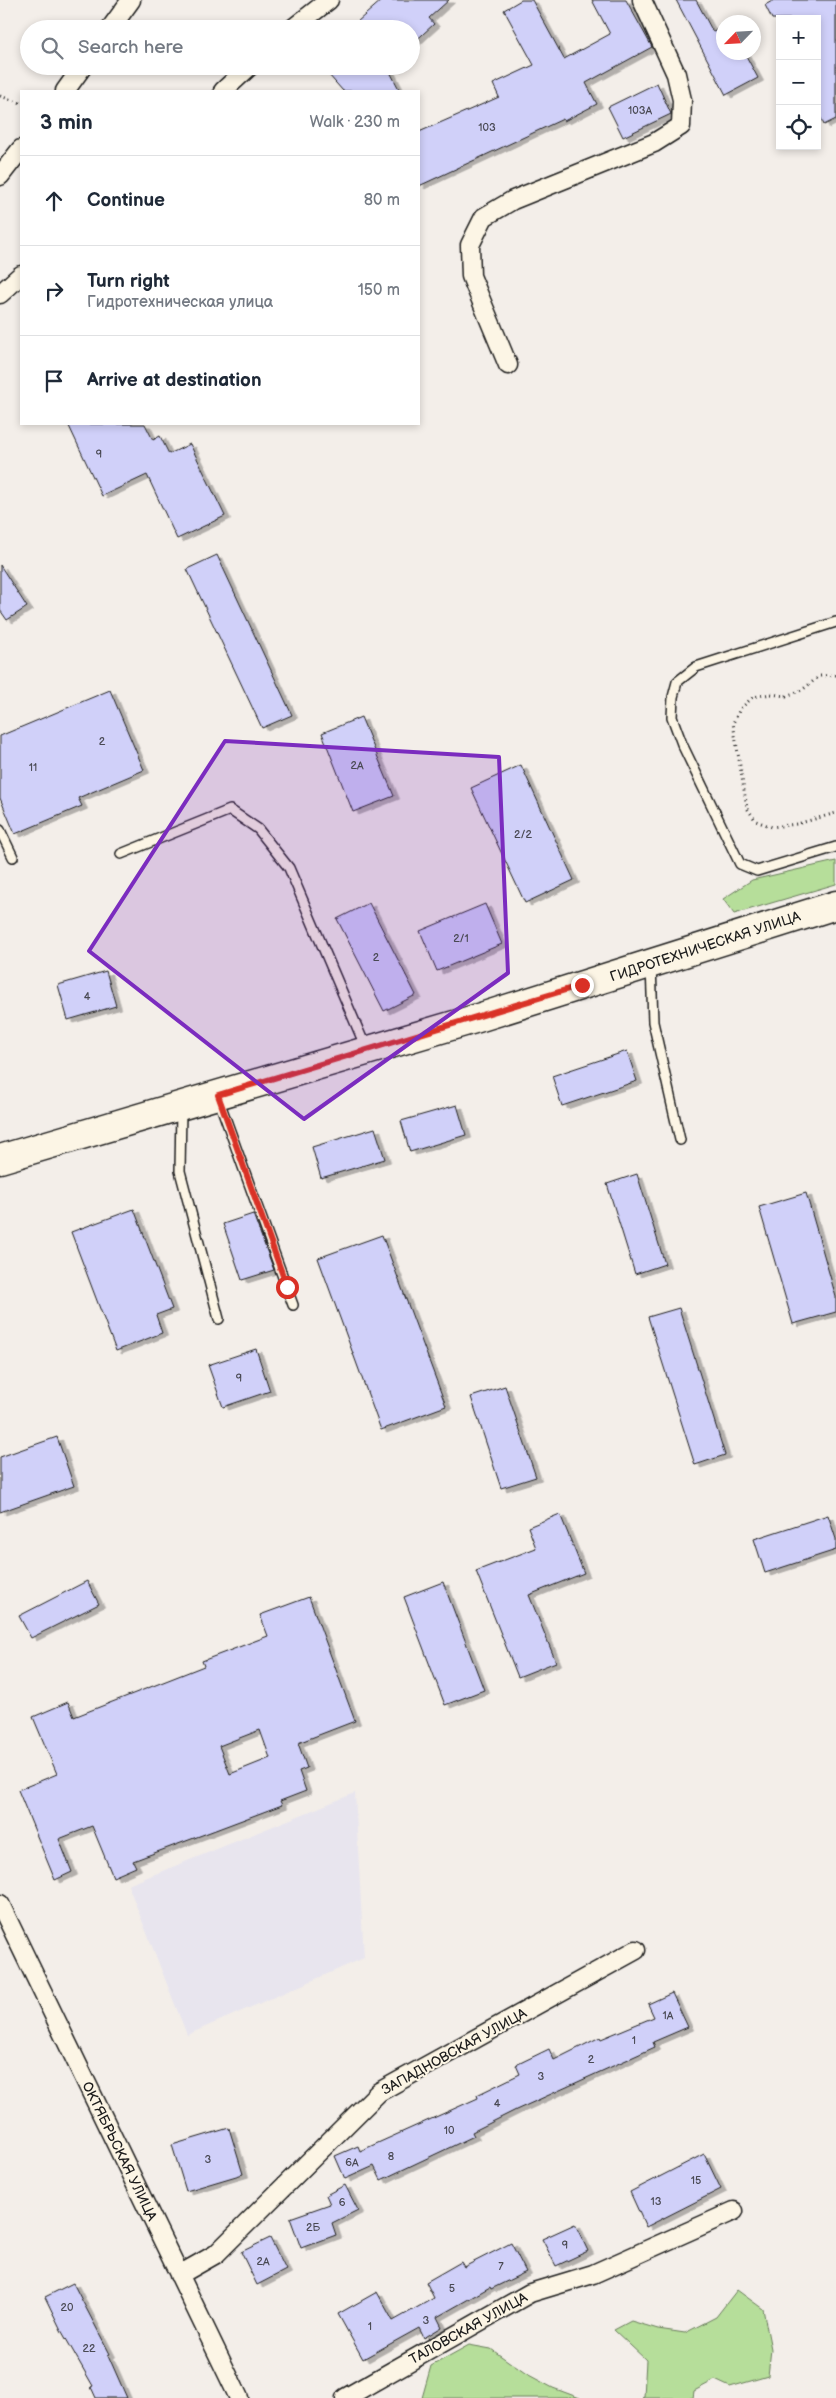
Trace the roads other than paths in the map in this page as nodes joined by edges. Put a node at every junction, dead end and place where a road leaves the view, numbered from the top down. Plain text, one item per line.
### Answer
1 (131, 0) edge
2 (329, 0) edge
3 (642, 0) edge
4 (117, 20) edge
5 (303, 20) edge
6 (77, 75) edge
7 (240, 75) edge
8 (66, 90) edge
9 (224, 90) edge
10 (20, 151) edge
11 (0, 176) edge
12 (20, 276) edge
13 (0, 294) edge
14 (508, 365) dead end
15 (836, 622) edge
16 (0, 830) edge
17 (836, 847) edge
18 (122, 854) dead end
19 (13, 857) dead end
20 (836, 905) edge
21 (652, 963) junction
22 (367, 1051) junction
23 (218, 1095) junction
24 (181, 1106) junction
25 (680, 1140) dead end
26 (0, 1160) edge
27 (293, 1304) dead end
28 (219, 1319) dead end
29 (0, 1904) edge
30 (636, 1950) dead end
31 (734, 2211) dead end
32 (179, 2275) junction
33 (239, 2398) edge
34 (345, 2398) edge

1 - 4 street
2 - 5 street
3 - 14 street
6 - 8 street
7 - 9 street
10 - 11 street
12 - 13 street
15 - 17 lane
16 - 19 lane
18 - 22 lane
20 - 21 main road, ГИДРОТЕХНИЧЕСКАЯ УЛИЦА
21 - 22 main road, ГИДРОТЕХНИЧЕСКАЯ УЛИЦА
21 - 25 lane
22 - 23 main road, ГИДРОТЕХНИЧЕСКАЯ УЛИЦА
23 - 24 main road, ГИДРОТЕХНИЧЕСКАЯ УЛИЦА
23 - 27 lane
24 - 26 main road, ГИДРОТЕХНИЧЕСКАЯ УЛИЦА
24 - 28 lane
29 - 32 street, ОКТЯБРЬСКАЯ УЛИЦА
30 - 32 street, ЗАПАДНОВСКАЯ УЛИЦА
31 - 34 street, ТАЛОВСКАЯ УЛИЦА
32 - 33 street, ОКТЯБРЬСКАЯ УЛИЦА

